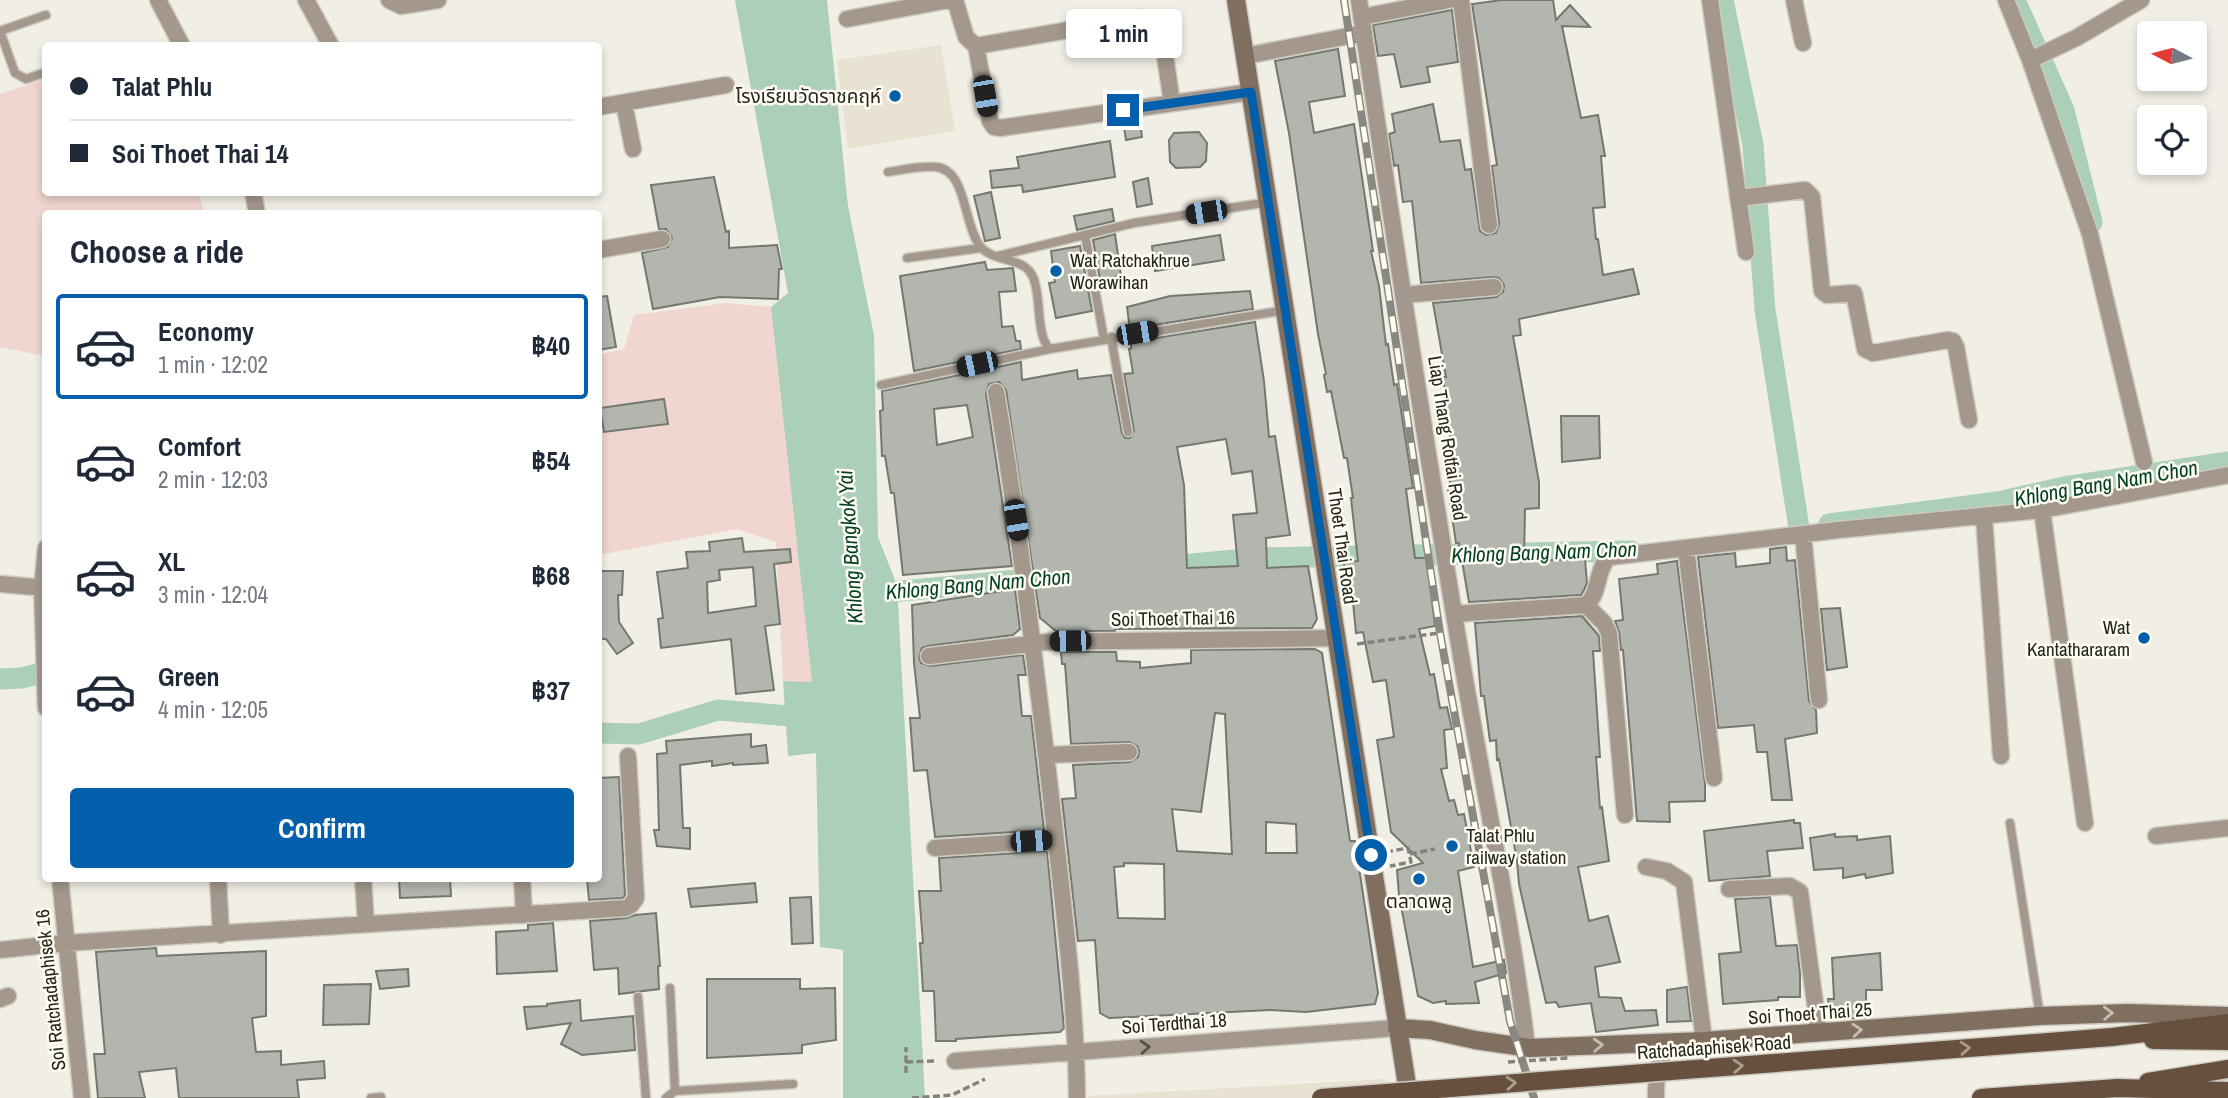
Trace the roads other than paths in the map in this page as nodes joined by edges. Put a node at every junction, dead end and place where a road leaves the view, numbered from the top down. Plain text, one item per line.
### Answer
1 (158, 0) edge
2 (306, 0) edge
3 (388, 0) edge
4 (438, 0) edge
5 (949, 0) edge
6 (955, 0) edge
7 (1236, 0) edge
8 (1359, 0) edge
9 (1449, 0) edge
10 (1461, 0) edge
11 (1710, 0) edge
12 (1794, 0) edge
13 (2006, 0) edge
14 (2141, 0) edge
15 (46, 15) dead end
16 (847, 19) dead end
17 (1363, 25) junction
18 (0, 31) edge
19 (971, 41) junction
20 (181, 42) edge
21 (329, 42) edge
22 (1804, 43) dead end
23 (1245, 56) junction
24 (2030, 60) junction
25 (42, 73) edge
26 (726, 85) dead end
27 (1251, 92) junction
28 (624, 103) junction
29 (1172, 103) junction
30 (602, 106) edge
31 (633, 149) dead end
32 (888, 172) dead end
33 (1751, 196) junction
34 (1269, 202) junction
35 (1489, 225) dead end
36 (1084, 235) junction
37 (662, 239) dead end
38 (981, 248) junction
39 (602, 249) edge
40 (1746, 253) dead end
41 (995, 256) junction
42 (907, 258) dead end
43 (1494, 287) dead end
44 (1403, 295) junction
45 (1286, 310) junction
46 (1108, 338) junction
47 (1050, 349) junction
48 (881, 385) dead end
49 (996, 392) dead end
50 (1969, 419) dead end
51 (1128, 432) dead end
52 (2144, 462) dead end
53 (2228, 475) edge
54 (2042, 510) junction
55 (1984, 517) junction
56 (1804, 534) junction
57 (1686, 548) junction
58 (0, 584) edge
59 (42, 588) edge
60 (1586, 605) junction
61 (1455, 622) junction
62 (1032, 642) junction
63 (1336, 642) junction
64 (929, 656) dead end
65 (1819, 700) dead end
66 (1129, 752) dead end
67 (1046, 755) junction
68 (628, 756) dead end
69 (2001, 756) dead end
70 (1714, 778) dead end
71 (1625, 815) dead end
72 (2010, 822) dead end
73 (2085, 823) dead end
74 (2228, 828) edge
75 (2156, 836) dead end
76 (1056, 840) junction
77 (935, 848) dead end
78 (1646, 867) dead end
79 (60, 882) edge
80 (218, 882) edge
81 (363, 882) edge
82 (522, 882) edge
83 (1729, 889) dead end
84 (524, 915) junction
85 (366, 924) junction
86 (221, 935) junction
87 (65, 943) junction
88 (0, 950) edge
89 (670, 988) dead end
90 (638, 997) dead end
91 (2040, 1016) junction
92 (2228, 1016) edge
93 (2228, 1023) edge
94 (1397, 1028) junction
95 (1819, 1033) junction
96 (2112, 1037) junction
97 (1704, 1041) junction
98 (2228, 1041) edge
99 (1667, 1043) junction
100 (1530, 1048) junction
101 (1077, 1052) junction
102 (955, 1061) dead end
103 (2228, 1069) edge
104 (793, 1084) dead end
105 (2118, 1088) junction
106 (675, 1091) junction
107 (2228, 1091) edge
108 (382, 1097) edge
109 (82, 1098) edge
110 (371, 1098) edge
111 (646, 1098) edge
112 (666, 1098) edge
113 (1077, 1098) edge
114 (1321, 1098) edge
115 (1409, 1098) edge
116 (1656, 1098) edge
117 (1981, 1098) edge

1 - 20 street
2 - 21 street
3 - 4 street
5 - 16 street
6 - 19 street
7 - 23 main road, Thoet Thai Road
8 - 17 street, Liap Thang Rotfai Road
9 - 17 street
10 - 35 street
11 - 33 street
12 - 22 street
13 - 24 street
14 - 24 street
15 - 18 lane
17 - 23 street
17 - 44 street, Liap Thang Rotfai Road
18 - 25 lane
19 - 29 street
19 - 29 street
23 - 27 main road, Thoet Thai Road
24 - 52 street
26 - 28 street
27 - 29 street
27 - 34 main road, Thoet Thai Road
28 - 30 street
28 - 31 street
32 - 38 lane
33 - 40 street
33 - 50 street
34 - 36 lane
34 - 45 main road, Thoet Thai Road
36 - 41 lane
36 - 46 lane
37 - 39 street
38 - 41 lane
38 - 42 lane
41 - 47 lane
43 - 44 street
44 - 61 street, Liap Thang Rotfai Road
45 - 46 lane
45 - 63 main road, Thoet Thai Road
46 - 47 lane
46 - 51 lane
47 - 48 lane
49 - 62 street
53 - 54 street
54 - 55 street
54 - 73 street
55 - 56 street
55 - 69 street
56 - 57 street
56 - 65 street
57 - 60 street
57 - 70 street
58 - 59 street
60 - 61 street
60 - 71 street
61 - 100 street, Liap Thang Rotfai Road
62 - 63 street, Soi Thoet Thai 16
62 - 64 street, Soi Thoet Thai 16
62 - 67 street
63 - 94 main road, Thoet Thai Road
66 - 67 street
67 - 76 street
68 - 84 street
72 - 91 lane
74 - 75 street
76 - 77 street
76 - 101 street
78 - 97 street
79 - 87 street, Soi Ratchadaphisek 16
80 - 86 street
81 - 85 street
82 - 84 street
83 - 95 street
84 - 85 street
85 - 86 street
86 - 87 street
87 - 88 street
87 - 109 street, Soi Ratchadaphisek 16
89 - 106 lane
90 - 111 lane
91 -> 92 main road, Soi Thoet Thai 25
95 -> 91 main road, Soi Thoet Thai 25
93 - 96 main road, Ratchadaphisek Road
94 - 100 main road, Soi Thoet Thai 25
101 -> 94 street, Soi Terdthai 18
94 - 115 main road, Thoet Thai Road
95 - 97 main road, Soi Thoet Thai 25
96 - 98 main road, Ratchadaphisek Road
114 -> 96 main road, Ratchadaphisek Road, bridge
97 - 99 main road, Soi Thoet Thai 25
100 -> 99 main road, Soi Thoet Thai 25
99 - 116 street
101 - 102 street, Soi Terdthai 18
101 - 113 street
103 - 105 main road
104 - 106 lane
105 - 107 main road
105 - 117 main road
106 - 112 lane
108 - 110 lane

